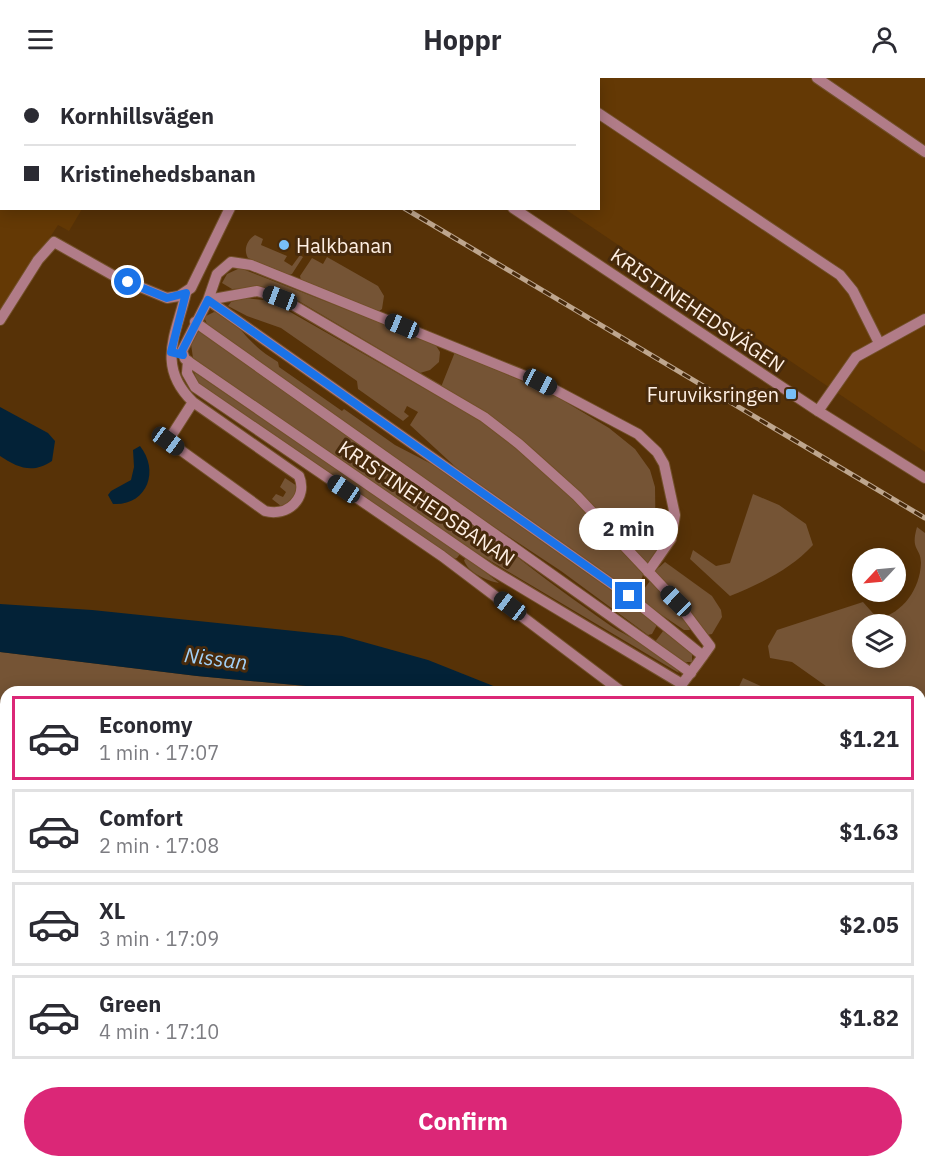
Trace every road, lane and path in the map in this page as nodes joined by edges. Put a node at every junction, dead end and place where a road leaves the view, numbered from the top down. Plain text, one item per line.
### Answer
1 (817, 78) edge
2 (600, 114) edge
3 (925, 152) edge
4 (229, 210) edge
5 (516, 210) edge
6 (186, 293) junction
7 (208, 300) junction
8 (925, 318) edge
9 (0, 320) edge
10 (195, 322) junction
11 (879, 342) junction
12 (171, 352) junction
13 (186, 358) junction
14 (193, 402) junction
15 (818, 411) junction
16 (925, 478) edge
17 (648, 572) junction
18 (703, 656) junction
19 (691, 673) junction
20 (614, 686) edge
21 (683, 686) edge
22 (687, 686) edge

1 - 3 street
2 - 11 street
4 - 6 street
5 - 15 street, KRISTINEHEDSVÄGEN
6 - 9 street
6 - 12 street
7 - 10 street
7 - 17 street
7 - 17 street
7 - 18 street, KRISTINEHEDSBANAN
8 - 11 street
10 - 13 street
10 - 19 street
11 - 15 street
12 - 13 street
12 - 14 street
13 - 20 street
13 - 21 street, KRISTINEHEDSBANAN
14 - 14 street
15 - 16 street, KRISTINEHEDSVÄGEN
17 - 18 street
18 - 19 street, KRISTINEHEDSBANAN
19 - 22 street, KRISTINEHEDSBANAN

